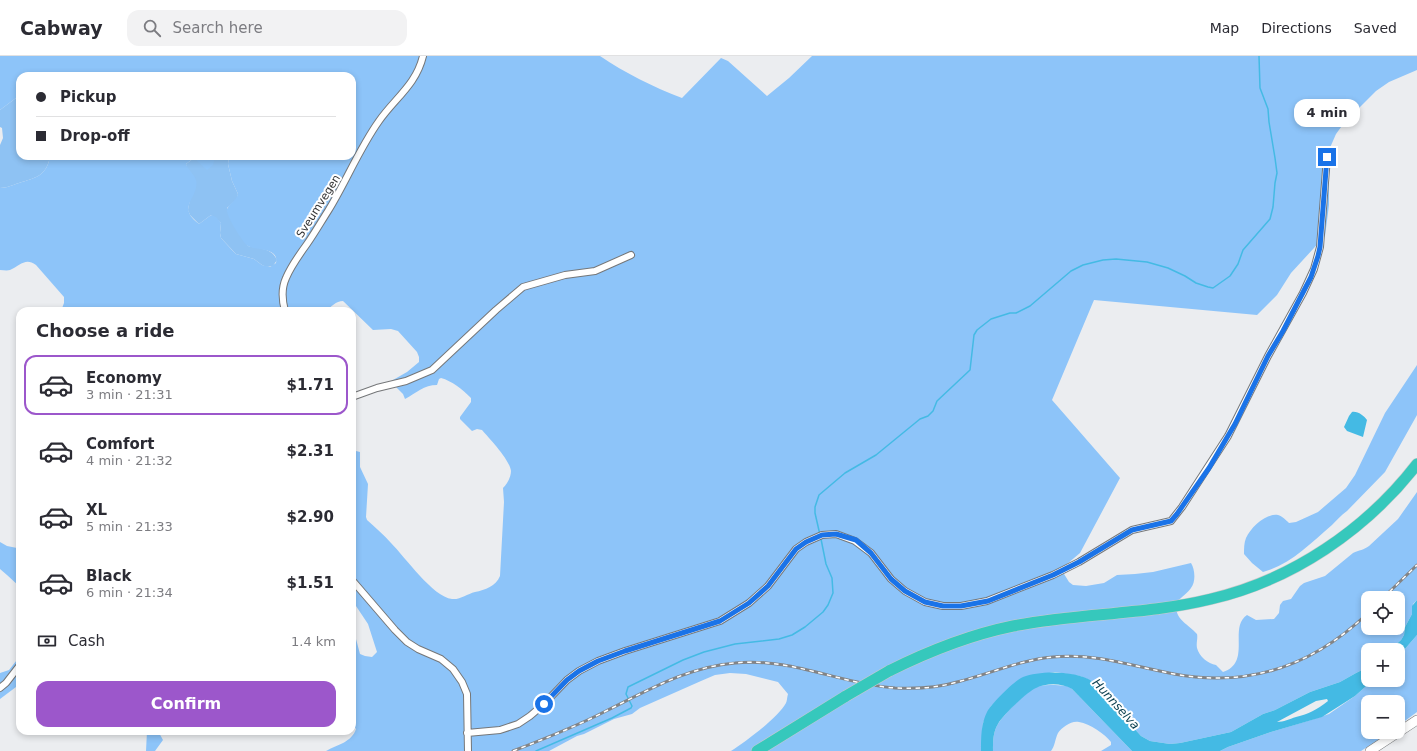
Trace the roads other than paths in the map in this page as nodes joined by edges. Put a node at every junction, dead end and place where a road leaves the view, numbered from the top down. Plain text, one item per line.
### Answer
1 (423, 56) edge
2 (1327, 157) dead end
3 (632, 255) dead end
4 (285, 307) edge
5 (356, 396) edge
6 (1417, 464) edge
7 (1417, 474) edge
8 (356, 585) edge
9 (16, 670) edge
10 (892, 672) junction
11 (0, 688) edge
12 (850, 697) junction
13 (1417, 720) edge
14 (467, 733) junction
15 (468, 751) edge
16 (757, 751) edge
17 (768, 751) edge
18 (1370, 751) edge

1 - 4 street, Sveumvegen
2 - 14 street
3 - 5 street
6 - 10 highway
7 - 10 highway
8 - 14 street
9 - 11 street
10 - 12 highway
12 - 16 highway
12 - 17 highway
13 - 18 main road
14 - 15 street

